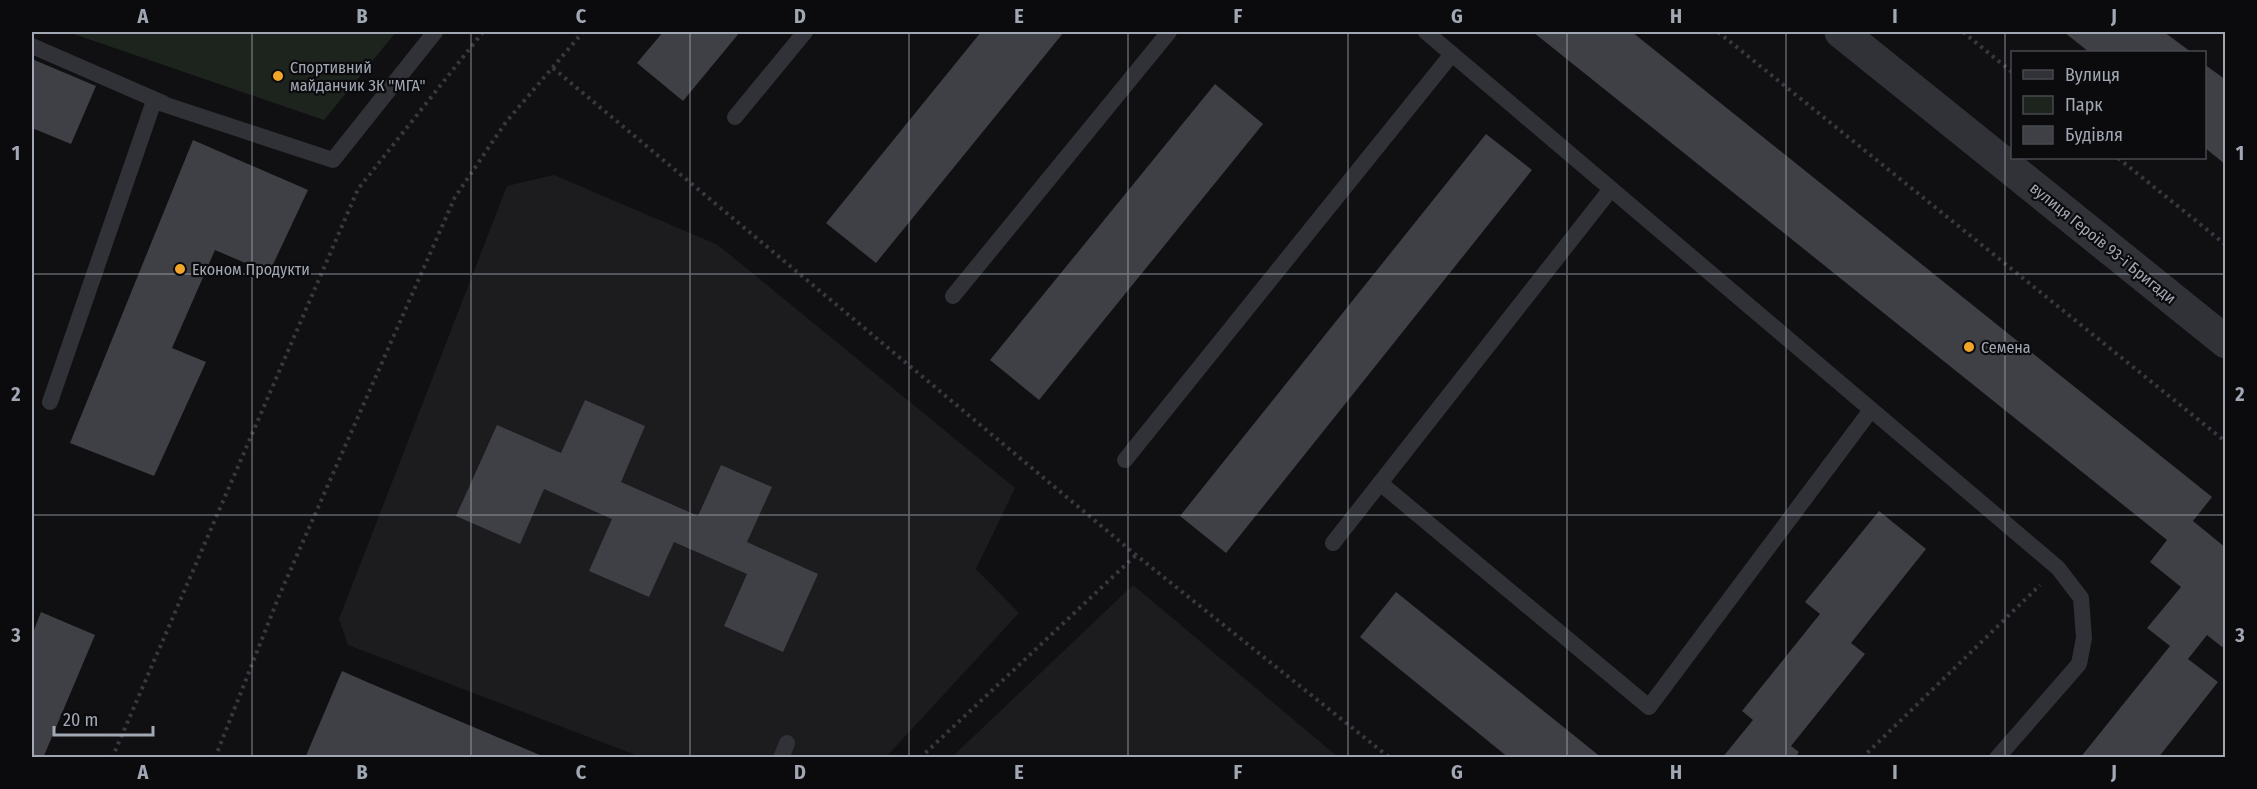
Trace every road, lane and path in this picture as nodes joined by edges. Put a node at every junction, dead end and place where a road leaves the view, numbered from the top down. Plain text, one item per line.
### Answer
1 (435, 32) edge
2 (483, 32) edge
3 (583, 32) edge
4 (805, 32) edge
5 (1169, 32) edge
6 (1426, 32) edge
7 (1718, 32) edge
8 (1841, 32) edge
9 (1963, 32) edge
10 (32, 46) edge
11 (1452, 54) junction
12 (553, 68) junction
13 (2011, 70) edge
14 (168, 105) junction
15 (735, 117) dead end
16 (2119, 159) edge
17 (1611, 189) junction
18 (2226, 245) edge
19 (953, 296) dead end
20 (2226, 342) edge
21 (50, 402) dead end
22 (1872, 410) junction
23 (2226, 442) edge
24 (1125, 460) dead end
25 (1380, 483) junction
26 (1333, 543) dead end
27 (1136, 555) junction
28 (2058, 568) junction
29 (112, 758) edge
30 (215, 758) edge
31 (920, 758) edge
32 (1390, 758) edge
33 (1862, 758) edge
34 (1997, 758) edge

1 - 14 lane
2 - 29 path
3 - 12 path
4 - 15 lane
5 - 19 lane
6 - 11 lane
7 - 23 path
8 - 20 street, вулиця Героїв 93-ї Бригади
9 - 13 path
10 - 14 lane
11 - 17 lane
11 - 24 lane
12 - 27 path
12 - 30 path
14 - 21 lane
16 - 18 path
17 - 22 lane
17 - 25 lane
22 - 25 lane
22 - 28 lane
25 - 26 lane
27 - 31 path
27 - 32 path
28 - 33 path
28 - 34 lane

